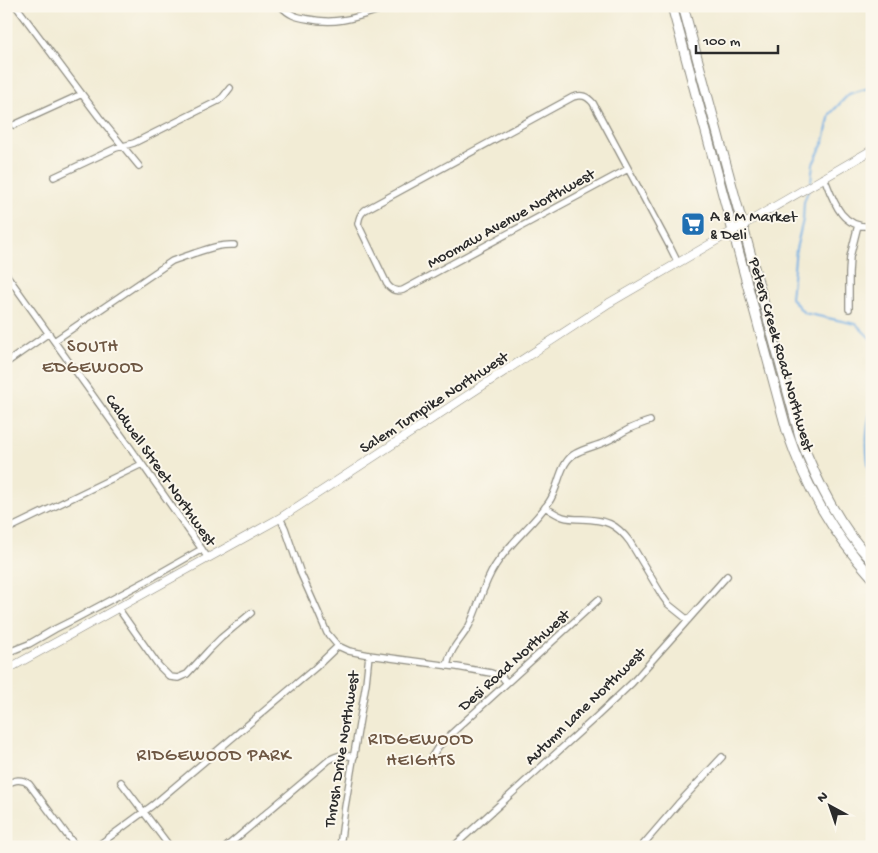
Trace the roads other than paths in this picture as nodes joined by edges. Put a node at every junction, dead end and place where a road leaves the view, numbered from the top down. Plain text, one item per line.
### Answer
1 (14, 6) edge
2 (280, 6) edge
3 (392, 6) edge
4 (672, 6) edge
5 (683, 6) edge
6 (6, 11) edge
7 (230, 88) dead end
8 (82, 94) junction
9 (14, 126) dead end
10 (123, 146) junction
11 (872, 150) edge
12 (139, 166) dead end
13 (628, 168) junction
14 (54, 177) dead end
15 (822, 178) junction
16 (858, 225) junction
17 (742, 226) junction
18 (872, 226) edge
19 (733, 231) junction
20 (234, 246) dead end
21 (678, 263) junction
22 (6, 274) edge
23 (849, 309) dead end
24 (49, 333) junction
25 (54, 341) junction
26 (6, 363) edge
27 (650, 420) dead end
28 (142, 464) junction
29 (545, 508) junction
30 (280, 518) junction
31 (6, 530) edge
32 (202, 549) junction
33 (208, 558) junction
34 (872, 562) edge
35 (727, 576) dead end
36 (872, 577) edge
37 (598, 600) dead end
38 (118, 608) junction
39 (251, 614) dead end
40 (688, 620) junction
41 (338, 646) junction
42 (6, 653) edge
43 (369, 655) junction
44 (448, 666) junction
45 (6, 670) edge
46 (507, 683) junction
47 (354, 757) junction
48 (722, 757) dead end
49 (429, 761) dead end
50 (121, 782) dead end
51 (6, 784) edge
52 (144, 811) junction
53 (76, 847) edge
54 (96, 847) edge
55 (170, 847) edge
56 (226, 847) edge
57 (340, 847) edge
58 (453, 847) edge
59 (641, 847) edge

1 - 6 street
1 - 8 street
2 - 3 street
4 - 19 main road, Peters Creek Road Northwest
5 - 17 main road, Peters Creek Road Northwest
7 - 10 street
8 - 9 street
8 - 10 street
10 - 12 street
10 - 14 street
11 - 15 street, Salem Turnpike Northwest
13 - 13 street, Moomaw Avenue Northwest
13 - 21 street
15 - 16 street
15 - 17 street, Salem Turnpike Northwest
16 - 18 street
16 - 23 street
17 - 19 street, Salem Turnpike Northwest
17 - 34 main road, Peters Creek Road Northwest
19 - 21 street, Salem Turnpike Northwest
19 - 36 main road, Peters Creek Road Northwest
20 - 25 street
21 - 30 street, Salem Turnpike Northwest
22 - 24 street, Caldwell Street Northwest
24 - 25 street, Caldwell Street Northwest
24 - 26 street
25 - 28 street, Caldwell Street Northwest
27 - 29 street
28 - 31 street
28 - 32 street, Caldwell Street Northwest
29 - 40 street
29 - 44 street
30 - 33 street, Salem Turnpike Northwest
30 - 41 street
32 - 33 street, Caldwell Street Northwest
32 - 42 street
33 - 38 street, Salem Turnpike Northwest
35 - 40 street, Autumn Lane Northwest
37 - 46 street, Desi Road Northwest
38 - 39 street
38 - 45 street, Salem Turnpike Northwest
40 - 58 street, Autumn Lane Northwest
41 - 43 street
41 - 52 street
43 - 44 street
43 - 47 street, Thrush Drive Northwest
44 - 46 street
46 - 49 street, Desi Road Northwest
47 - 56 street
47 - 57 street, Thrush Drive Northwest
48 - 59 street
50 - 52 street
51 - 53 street
52 - 54 street
52 - 55 street

